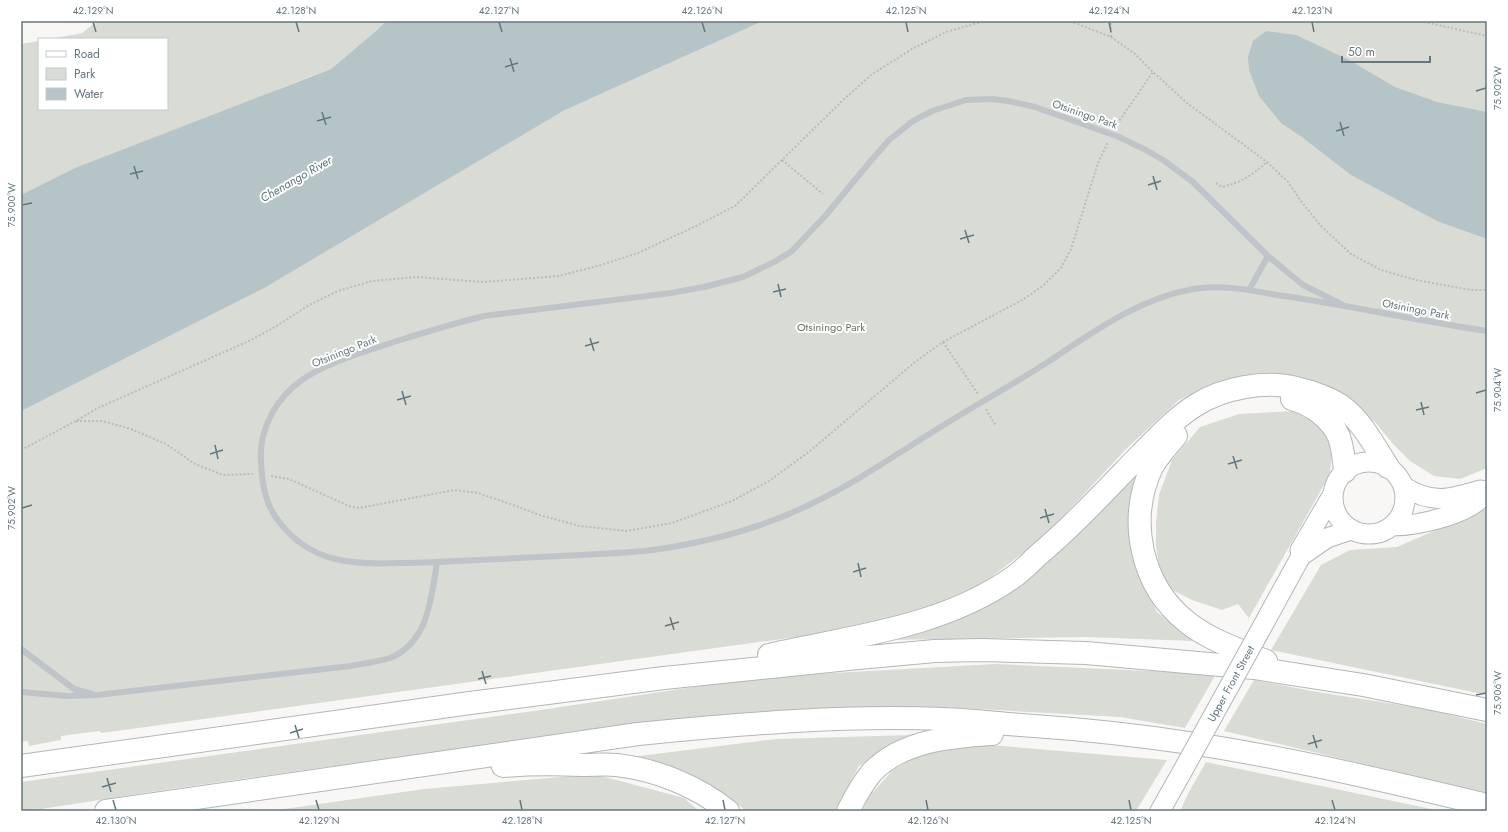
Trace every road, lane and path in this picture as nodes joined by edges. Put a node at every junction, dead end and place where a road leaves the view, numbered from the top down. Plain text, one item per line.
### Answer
1 (985, 21) edge
2 (1070, 21) edge
3 (1111, 21) edge
4 (1420, 21) edge
5 (1487, 36) edge
6 (1111, 37) junction
7 (1153, 72) junction
8 (1111, 134) junction
9 (782, 160) junction
10 (1267, 162) junction
11 (1216, 183) dead end
12 (823, 194) dead end
13 (1268, 256) junction
14 (1248, 290) junction
15 (1487, 290) edge
16 (1341, 304) junction
17 (1487, 331) edge
18 (944, 342) junction
19 (982, 401) junction
20 (76, 422) junction
21 (996, 426) dead end
22 (21, 450) edge
23 (1388, 467) junction
24 (1345, 471) junction
25 (262, 474) junction
26 (1404, 486) junction
27 (1487, 489) edge
28 (1333, 494) junction
29 (1392, 526) junction
30 (1351, 530) junction
31 (1301, 556) junction
32 (437, 562) junction
33 (21, 649) edge
34 (1303, 675) junction
35 (664, 678) junction
36 (21, 692) edge
37 (97, 695) junction
38 (1487, 710) edge
39 (1068, 728) junction
40 (21, 766) edge
41 (354, 774) junction
42 (1487, 805) edge
43 (106, 811) edge
44 (728, 811) edge
45 (848, 811) edge
46 (1160, 811) edge

1 - 9 path
2 - 6 path
3 - 6 path
4 - 5 path
6 - 7 path
7 - 8 path
7 - 10 path
8 - 13 lane, Otsiningo Park
8 - 18 path
8 - 25 lane, Otsiningo Park
9 - 12 path
9 - 20 path
10 - 11 path
10 - 15 path
13 - 14 lane
13 - 16 lane, Otsiningo Park
14 - 16 lane, Otsiningo Park
14 - 19 lane, Otsiningo Park
16 - 17 lane, Otsiningo Park
18 - 19 path
18 - 25 path
19 - 21 path
19 - 32 lane, Otsiningo Park
20 - 22 path
20 - 25 path
23 - 24 main road
23 - 26 main road
23 - 35 highway
24 - 28 main road, Upper Front Street
24 - 34 highway
25 - 32 lane, Otsiningo Park
26 - 27 main road
26 - 29 main road
27 - 29 main road
28 - 30 main road
28 - 31 main road, Upper Front Street
29 - 30 main road
30 - 31 main road, Upper Front Street
31 - 46 main road, Upper Front Street, bridge
32 - 37 lane
33 - 37 lane
34 - 35 highway
34 - 38 highway
35 - 40 highway
36 - 37 lane
39 - 41 highway
39 - 42 highway
39 - 45 highway
41 - 43 highway
41 - 44 highway

